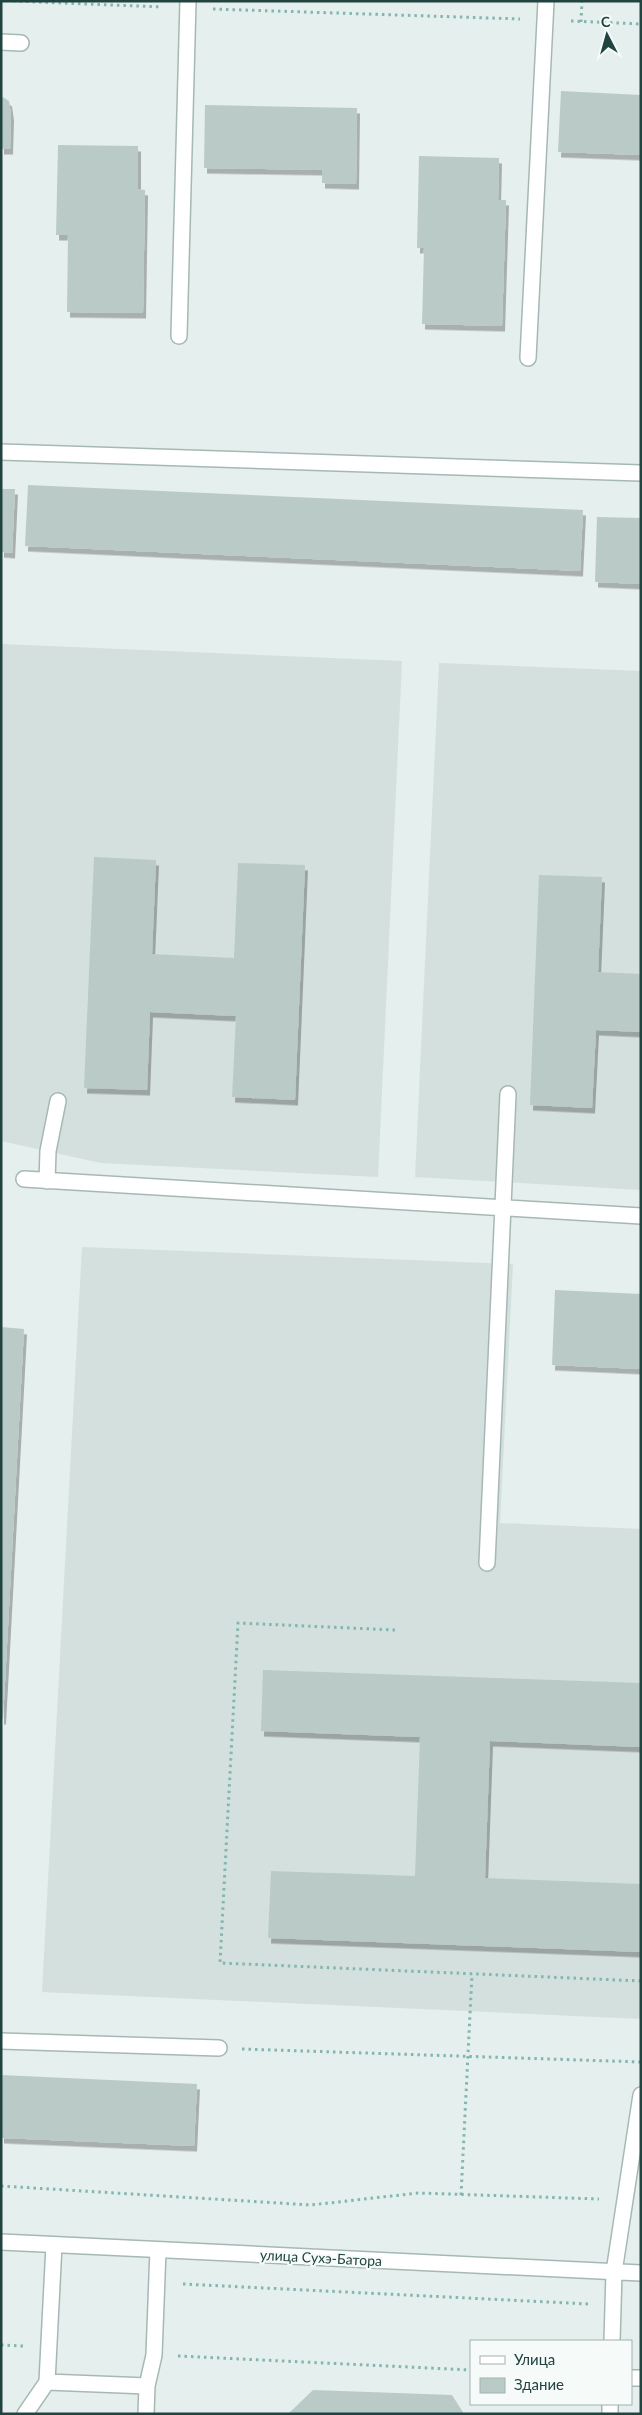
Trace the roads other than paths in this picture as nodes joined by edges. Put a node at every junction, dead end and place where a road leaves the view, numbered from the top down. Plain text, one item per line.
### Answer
1 (546, 1) edge
2 (188, 5) edge
3 (1, 42) edge
4 (21, 43) dead end
5 (179, 336) dead end
6 (528, 358) dead end
7 (1, 452) edge
8 (641, 473) edge
9 (508, 1094) dead end
10 (58, 1101) dead end
11 (24, 1179) dead end
12 (47, 1181) junction
13 (504, 1208) junction
14 (641, 1216) edge
15 (487, 1563) dead end
16 (1, 2041) edge
17 (219, 2048) road end
18 (641, 2095) edge
19 (1, 2242) edge
20 (54, 2245) junction
21 (158, 2250) junction
22 (614, 2272) junction
23 (641, 2273) edge
24 (612, 2340) edge
25 (47, 2382) junction
26 (147, 2386) junction
27 (25, 2414) edge
28 (146, 2414) edge

1 - 6 street
2 - 5 street
3 - 4 street
7 - 8 street
9 - 13 street
10 - 12 street
11 - 12 street
12 - 13 street
13 - 14 street
13 - 15 street
16 - 17 street
18 - 22 street
19 - 20 street, улица Сухэ-Батора
20 - 21 street, улица Сухэ-Батора
20 - 25 street
21 - 22 street, улица Сухэ-Батора
21 - 26 street
22 - 23 street, улица Сухэ-Батора
22 - 24 street
25 - 26 street
25 - 27 street
26 - 28 street

